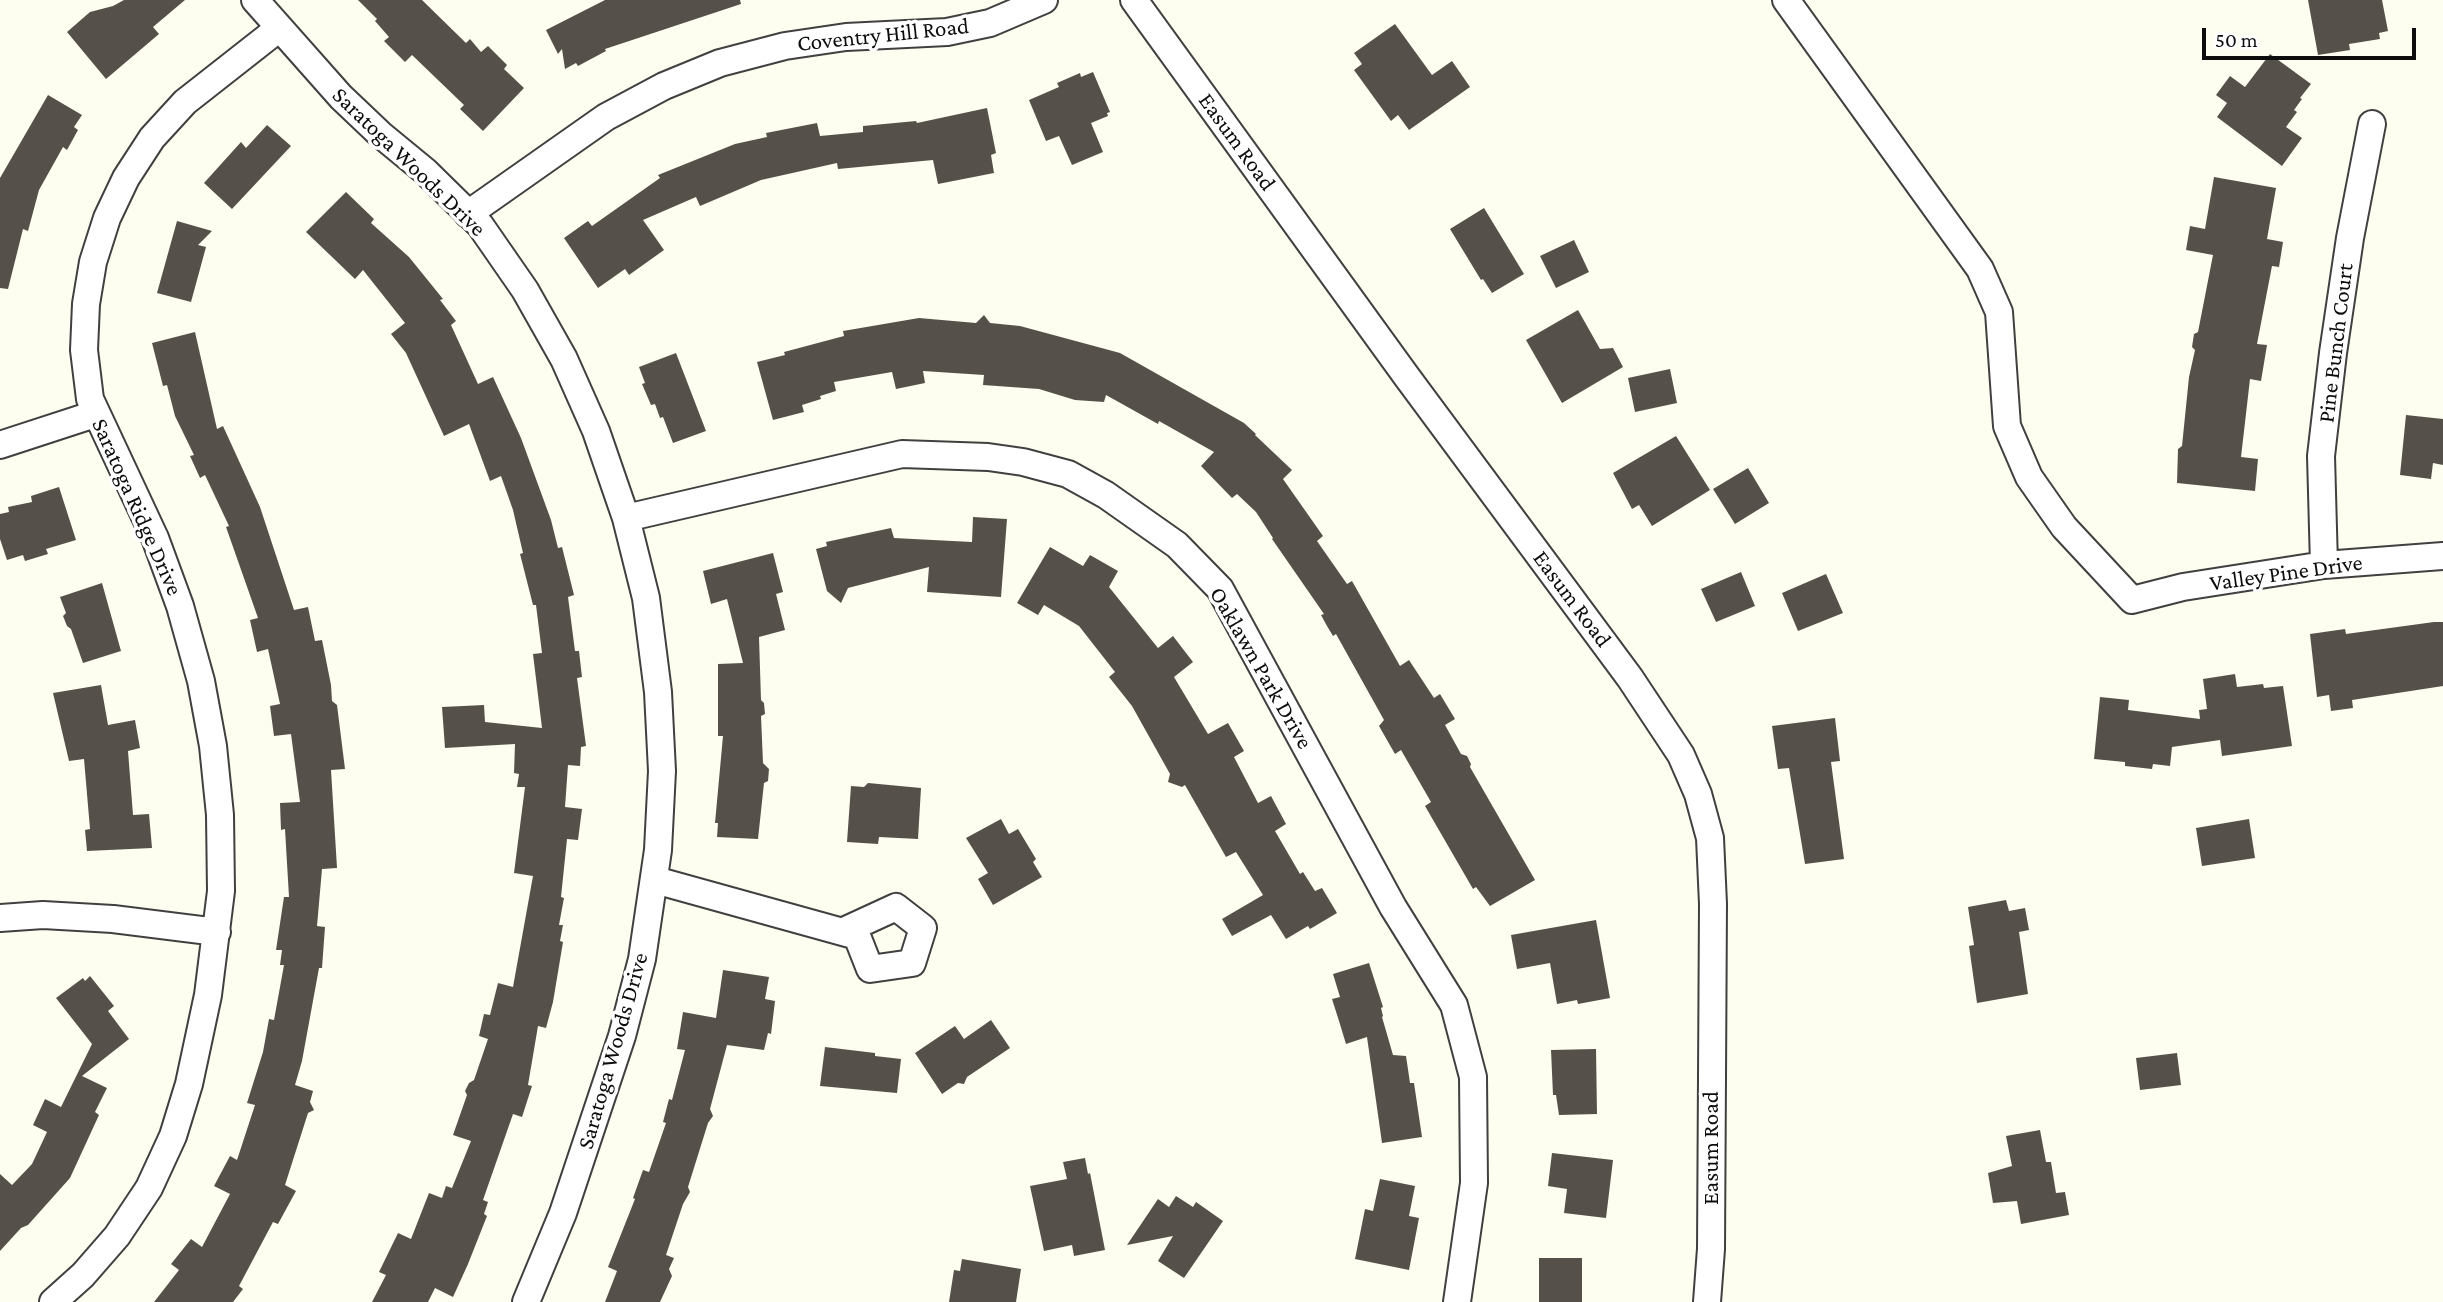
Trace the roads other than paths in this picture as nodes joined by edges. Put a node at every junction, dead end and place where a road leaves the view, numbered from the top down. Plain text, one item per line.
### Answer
1 (255, 0) edge
2 (1044, 0) edge
3 (1134, 0) edge
4 (1786, 0) edge
5 (278, 29) junction
6 (2372, 124) dead end
7 (468, 214) junction
8 (95, 414) junction
9 (0, 445) edge
10 (626, 519) junction
11 (2443, 556) edge
12 (2324, 565) junction
13 (655, 880) junction
14 (0, 918) edge
15 (846, 930) dead end
16 (217, 932) junction
17 (53, 1302) edge
18 (526, 1302) edge
19 (1457, 1302) edge
20 (1707, 1302) edge

1 - 5 street, Saratoga Woods Drive
2 - 7 street, Coventry Hill Road
3 - 20 street, Easum Road
4 - 12 street, Valley Pine Drive
5 - 7 street, Saratoga Woods Drive
5 - 8 street, Saratoga Ridge Drive
6 - 12 street, Pine Bunch Court
7 - 10 street, Saratoga Woods Drive
8 - 9 street
8 - 16 street, Saratoga Ridge Drive
10 - 13 street, Saratoga Woods Drive
10 - 19 street, Oaklawn Park Drive
11 - 12 street, Valley Pine Drive
13 - 15 street
13 - 18 street, Saratoga Woods Drive
14 - 16 street
16 - 17 street, Saratoga Ridge Drive

